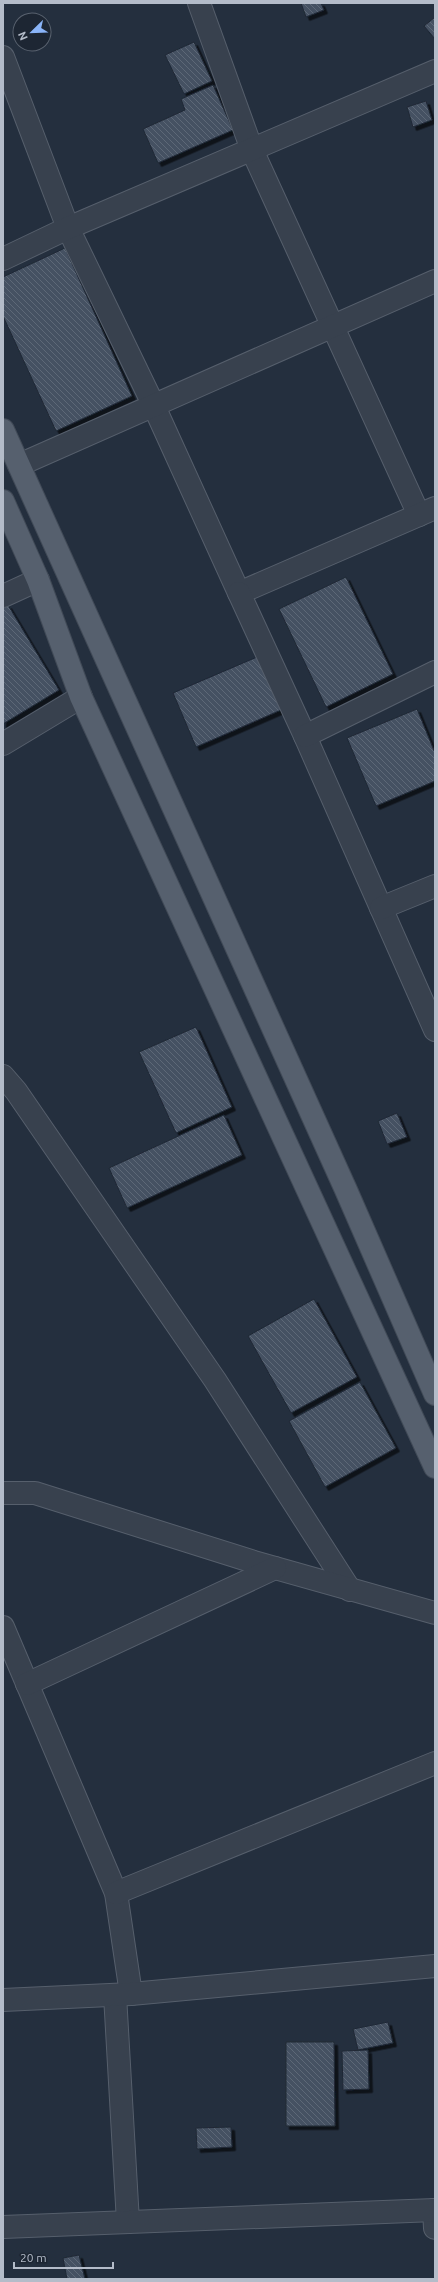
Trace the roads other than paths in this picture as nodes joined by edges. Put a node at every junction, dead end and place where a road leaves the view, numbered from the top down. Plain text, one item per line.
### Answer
1 (199, 3) edge
2 (3, 57) edge
3 (435, 71) edge
4 (252, 150) junction
5 (68, 228) junction
6 (3, 259) edge
7 (435, 281) edge
8 (334, 326) junction
9 (153, 404) junction
10 (3, 430) edge
11 (19, 465) junction
12 (3, 501) edge
13 (427, 512) edge
14 (38, 580) junction
15 (239, 593) junction
16 (3, 596) edge
17 (435, 672) edge
18 (81, 697) junction
19 (305, 736) junction
20 (3, 744) edge
21 (435, 886) edge
22 (381, 908) junction
23 (435, 1030) edge
24 (3, 1076) edge
25 (435, 1394) edge
26 (435, 1467) edge
27 (3, 1493) edge
28 (275, 1568) junction
29 (350, 1590) junction
30 (435, 1613) edge
31 (3, 1628) edge
32 (27, 1684) junction
33 (435, 1763) edge
34 (116, 1893) junction
35 (435, 1966) edge
36 (123, 1994) junction
37 (3, 2000) edge
38 (435, 2216) edge
39 (128, 2222) junction
40 (3, 2227) edge

1 - 4 street
2 - 5 street
3 - 4 street
4 - 5 street
4 - 8 street
5 - 6 street
5 - 9 street
7 - 8 street
8 - 9 street
8 - 13 street
9 - 11 street
9 - 15 street
10 - 11 main road
11 - 25 main road
12 - 14 main road
13 - 15 street
14 - 16 street
14 - 18 main road
15 - 19 street
17 - 19 street
18 - 20 street
18 - 26 main road
19 - 22 street
21 - 22 street
22 - 23 street
24 - 29 street
27 - 28 street
28 - 29 street
28 - 32 street
29 - 30 street
31 - 32 street
32 - 34 street
33 - 34 street
34 - 36 street
35 - 36 street
36 - 37 street
36 - 39 street
38 - 39 street
39 - 40 street

